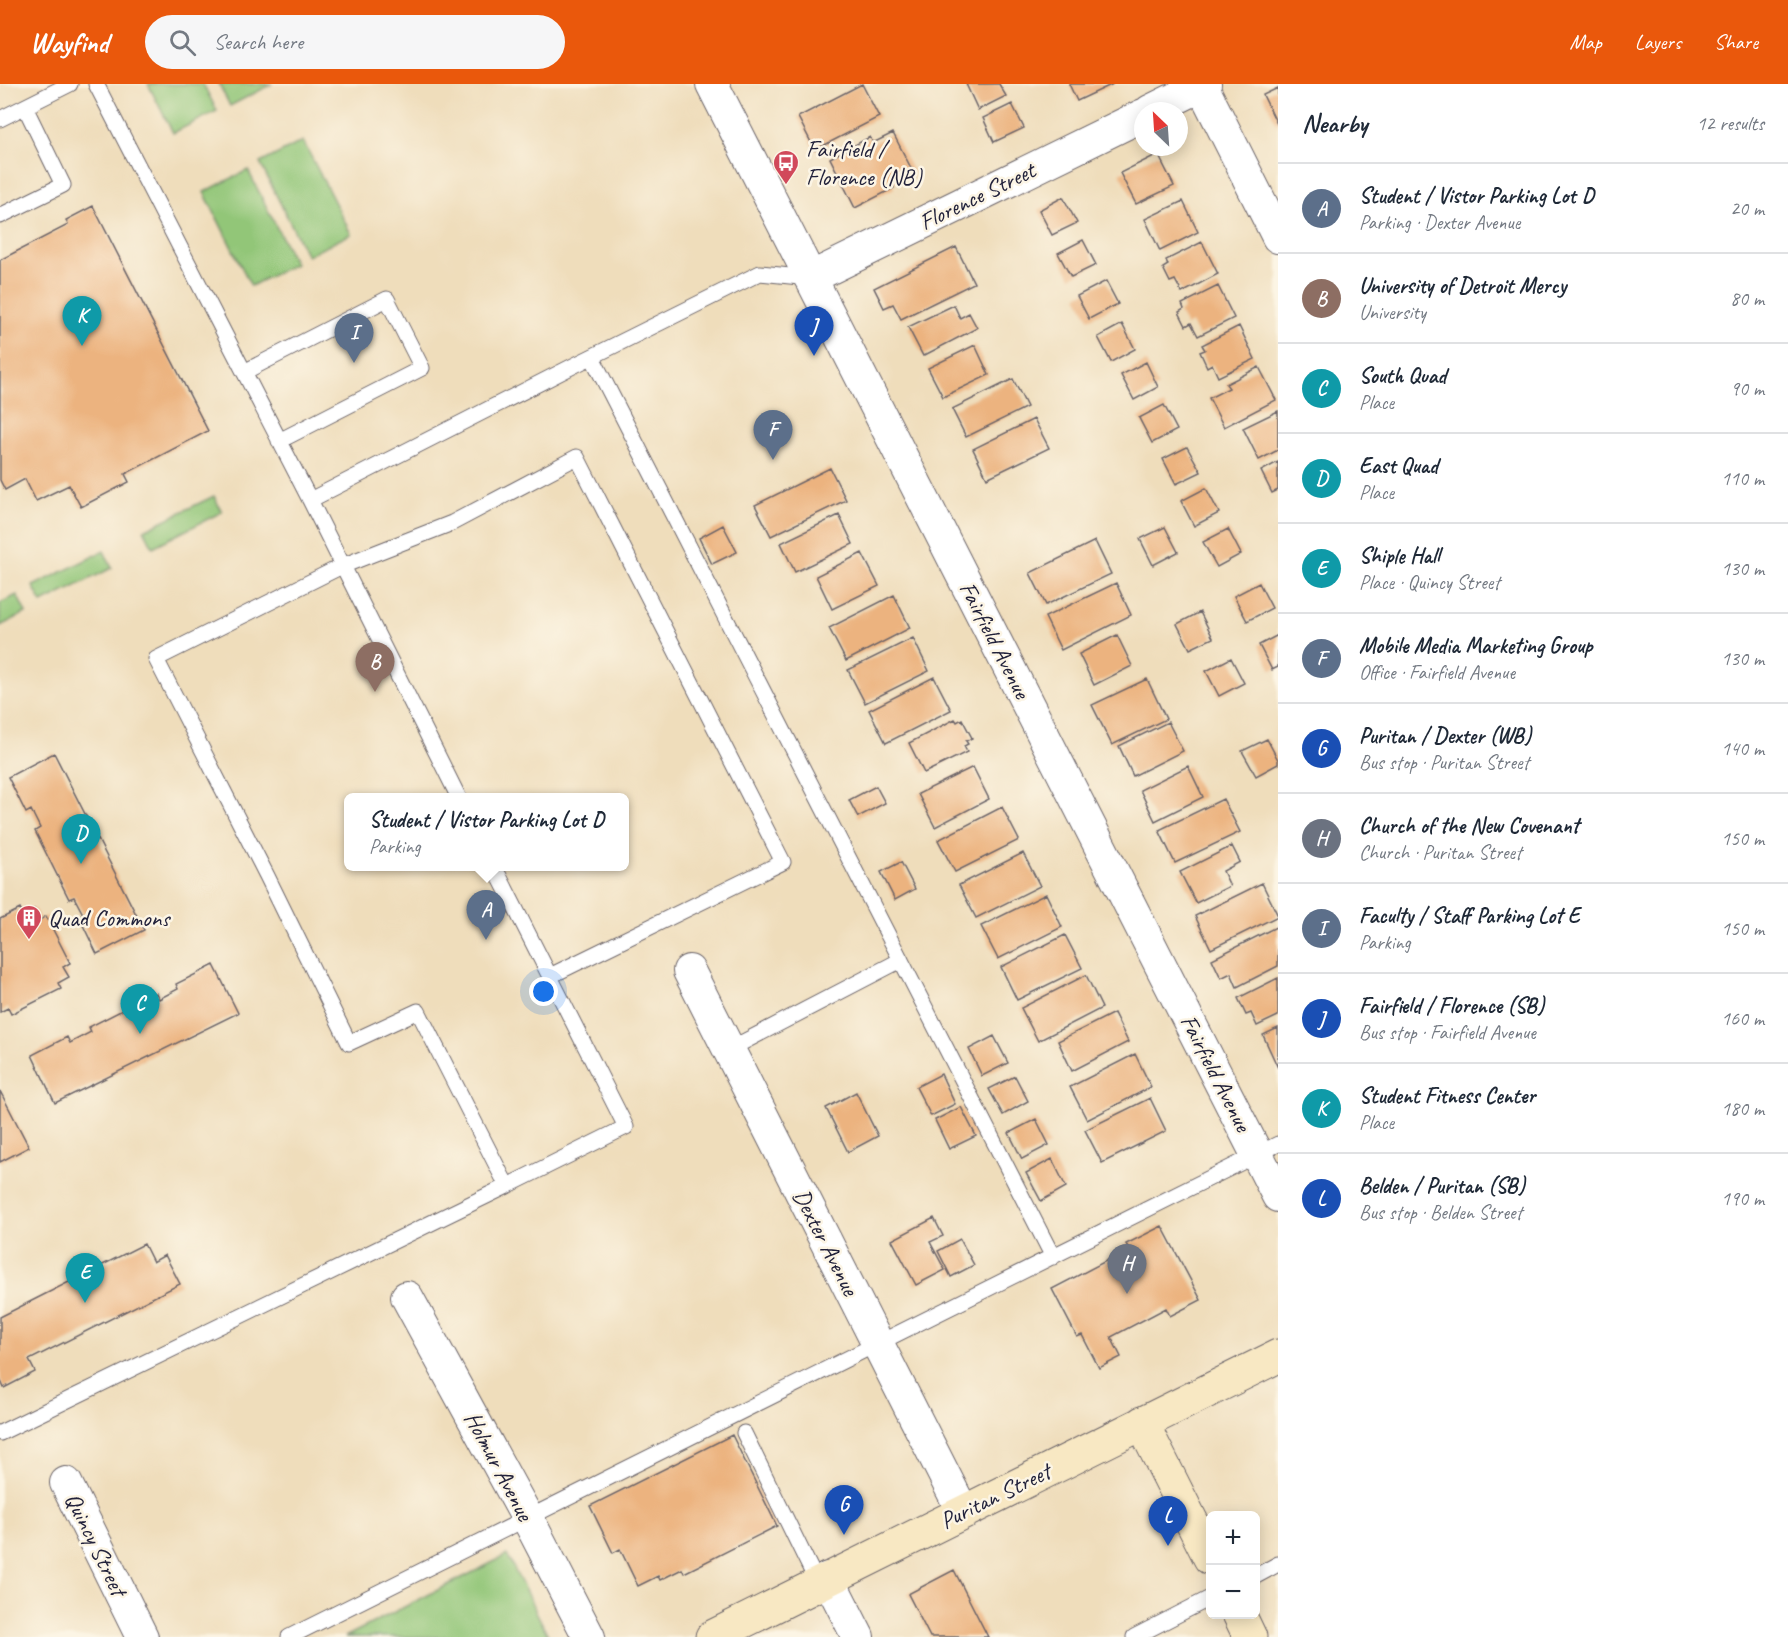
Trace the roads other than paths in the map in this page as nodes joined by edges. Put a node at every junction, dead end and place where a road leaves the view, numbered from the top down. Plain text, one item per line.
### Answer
1 (70, 84) edge
2 (96, 84) edge
3 (712, 84) edge
4 (1202, 85) edge
5 (1168, 102) edge
6 (25, 107) junction
7 (0, 119) edge
8 (1134, 119) edge
9 (0, 216) edge
10 (1278, 237) edge
11 (810, 278) junction
12 (592, 357) junction
13 (244, 372) junction
14 (279, 441) junction
15 (310, 500) junction
16 (342, 566) junction
17 (456, 793) edge
18 (496, 871) edge
19 (901, 960) junction
20 (688, 971) dead end
21 (550, 976) junction
22 (728, 1050) junction
23 (1267, 1149) edge
24 (507, 1186) junction
25 (1278, 1196) edge
26 (1053, 1257) junction
27 (407, 1297) dead end
28 (877, 1343) junction
29 (1278, 1356) edge
30 (1142, 1423) junction
31 (0, 1433) edge
32 (744, 1433) dead end
33 (66, 1483) dead end
34 (963, 1512) junction
35 (528, 1519) junction
36 (1206, 1550) edge
37 (1278, 1564) edge
38 (1260, 1574) edge
39 (823, 1581) junction
40 (1206, 1600) edge
41 (1241, 1619) edge
42 (142, 1637) edge
43 (290, 1637) edge
44 (589, 1637) edge
45 (712, 1637) edge
46 (858, 1637) edge
47 (1134, 1637) edge
48 (1250, 1637) edge

1 - 6 lane
2 - 13 lane
3 - 11 street, Fairfield Avenue
4 - 5 street
4 - 10 street
6 - 7 lane
6 - 9 lane
8 - 11 street, Florence Street
11 - 12 lane
11 - 23 street, Fairfield Avenue
12 - 15 lane
12 - 19 lane
13 - 14 lane
13 - 14 lane
14 - 15 lane
15 - 16 lane
16 - 17 lane
16 - 21 lane
16 - 24 lane
18 - 21 lane
19 - 22 lane
19 - 26 lane
20 - 22 street, Dexter Avenue
21 - 24 lane
22 - 28 street, Dexter Avenue
23 - 25 street, Fairfield Avenue
23 - 26 lane
24 - 31 lane
26 - 28 lane
27 - 35 street, Holmur Avenue
28 - 34 street, Dexter Avenue
28 - 35 lane
29 - 30 street, Puritan Street
30 - 34 street, Puritan Street
30 - 36 street
32 - 39 lane
33 - 42 street, Quincy Street
34 - 39 street, Puritan Street
35 - 43 lane
35 - 44 street, Holmur Avenue
37 - 38 lane
39 - 45 street, Puritan Street
39 - 46 street
40 - 47 lane
41 - 48 street

